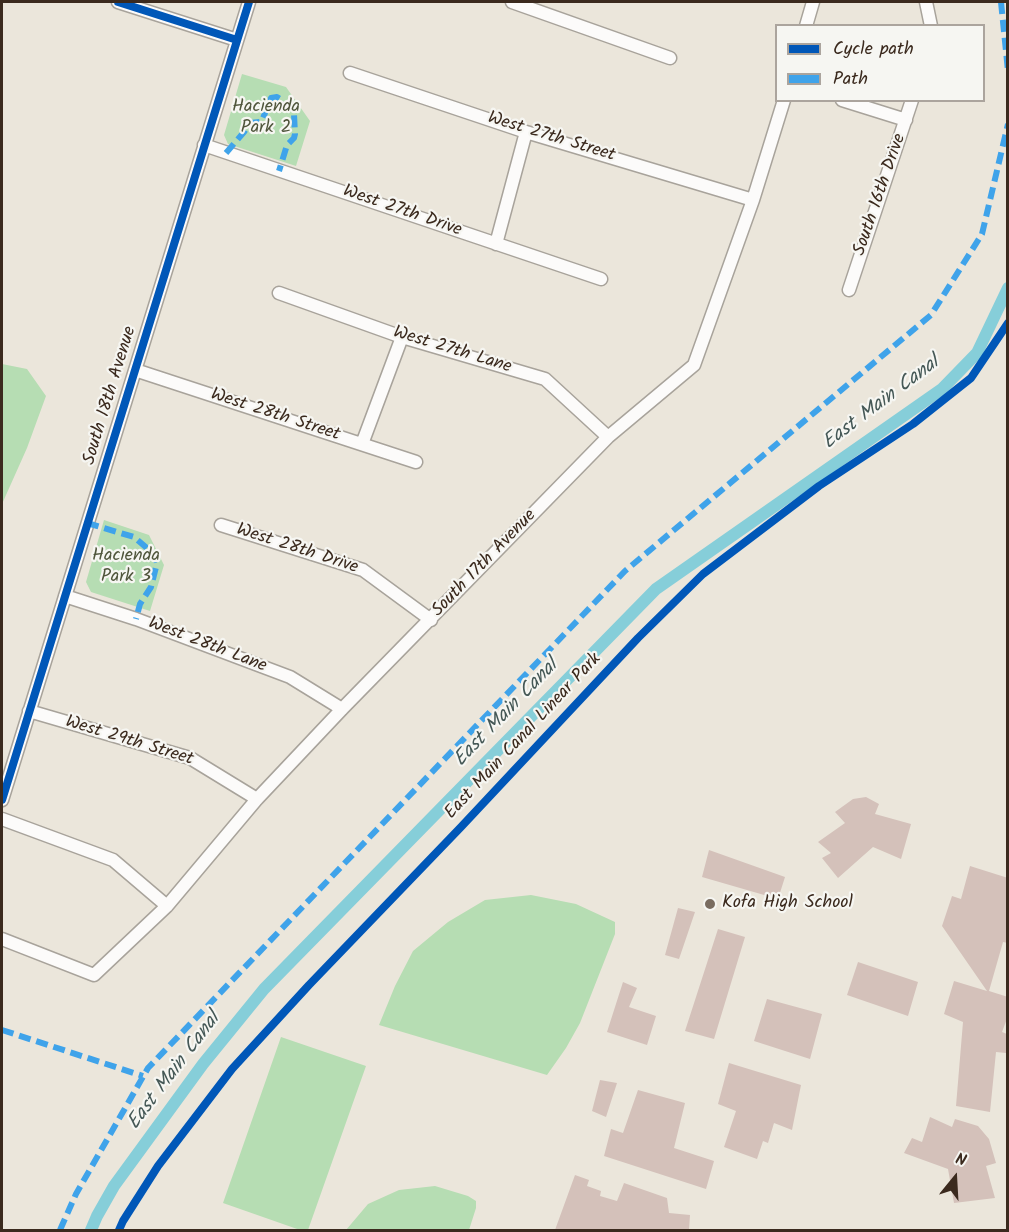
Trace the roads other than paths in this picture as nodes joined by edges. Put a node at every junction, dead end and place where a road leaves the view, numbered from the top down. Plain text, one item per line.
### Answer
1 (118, 2) edge
2 (249, 2) edge
3 (512, 2) edge
4 (813, 2) edge
5 (926, 2) edge
6 (807, 24) edge
7 (931, 24) edge
8 (237, 40) junction
9 (670, 58) dead end
10 (350, 73) dead end
11 (782, 102) edge
12 (848, 102) edge
13 (911, 102) edge
14 (906, 120) junction
15 (526, 132) junction
16 (204, 145) junction
17 (753, 200) junction
18 (496, 244) junction
19 (601, 279) dead end
20 (849, 290) dead end
21 (279, 293) dead end
22 (402, 337) junction
23 (135, 370) junction
24 (608, 437) junction
25 (362, 444) junction
26 (416, 462) dead end
27 (221, 525) dead end
28 (65, 596) junction
29 (431, 620) junction
30 (342, 709) junction
31 (29, 711) junction
32 (257, 799) junction
33 (2, 800) edge
34 (2, 819) edge
35 (167, 906) junction
36 (2, 939) edge

1 - 8 street
2 - 8 street, South 18th Avenue
3 - 9 street
4 - 6 street
5 - 7 street
8 - 16 street, South 18th Avenue
10 - 15 street, West 27th Street
11 - 17 street, South 17th Avenue
12 - 14 street
13 - 14 street, South 16th Drive
14 - 20 street, South 16th Drive
15 - 17 street, West 27th Street
15 - 18 street
16 - 18 street, West 27th Drive
16 - 23 street, South 18th Avenue
17 - 24 street, South 17th Avenue
18 - 19 street, West 27th Drive
21 - 22 street, West 27th Lane
22 - 24 street, West 27th Lane
22 - 25 street
23 - 25 street, West 28th Street
23 - 28 street, South 18th Avenue
24 - 29 street, South 17th Avenue
25 - 26 street, West 28th Street
27 - 29 street, West 28th Drive
28 - 30 street, West 28th Lane
28 - 31 street, South 18th Avenue
29 - 30 street, South 17th Avenue
30 - 32 street, South 17th Avenue
31 - 32 street, West 29th Street
31 - 33 street, South 18th Avenue
32 - 35 street, South 17th Avenue
34 - 35 street
35 - 36 street, South 17th Avenue

